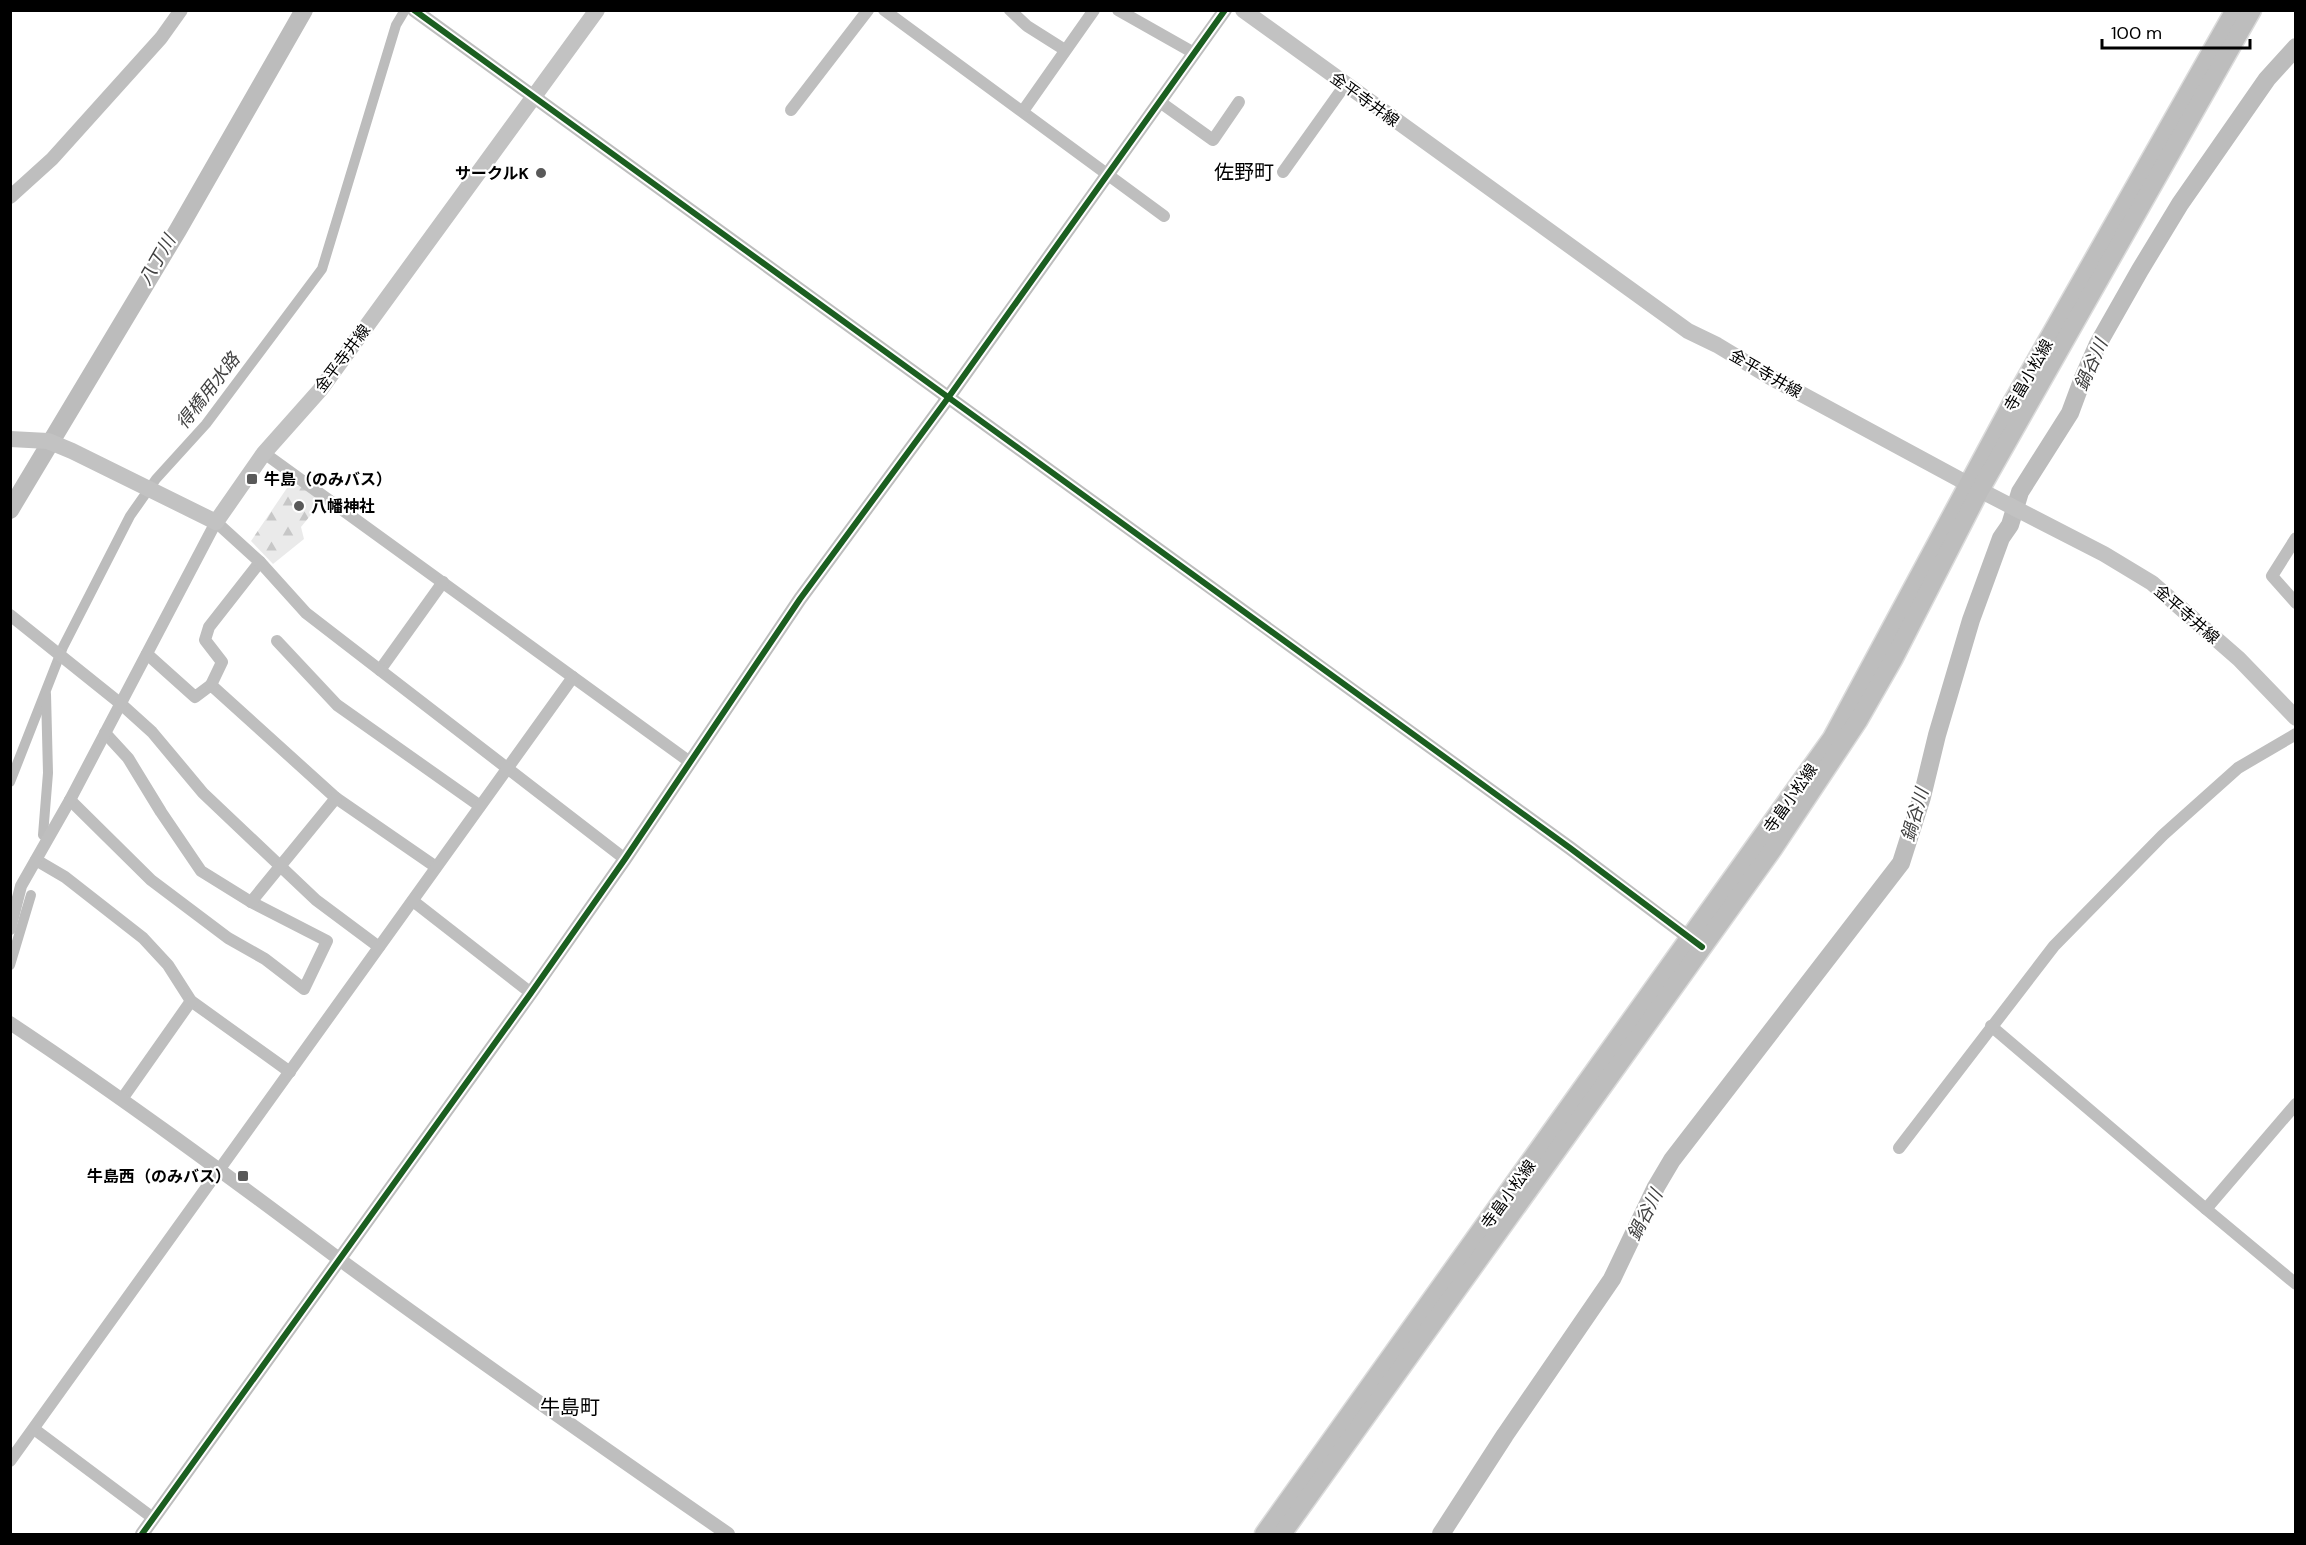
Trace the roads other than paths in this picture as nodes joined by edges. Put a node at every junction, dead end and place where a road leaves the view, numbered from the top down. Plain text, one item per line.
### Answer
1 (181, 10) edge
2 (597, 10) edge
3 (868, 10) edge
4 (1010, 10) edge
5 (1094, 10) edge
6 (1118, 10) edge
7 (1225, 10) edge
8 (1243, 10) edge
9 (2235, 10) edge
10 (2252, 10) edge
11 (417, 12) edge
12 (891, 13) edge
13 (1065, 51) junction
14 (1194, 53) junction
15 (1345, 85) junction
16 (534, 98) junction
17 (1160, 102) junction
18 (1239, 102) dead end
19 (791, 110) dead end
20 (1023, 111) junction
21 (1282, 172) dead end
22 (1108, 174) junction
23 (10, 197) edge
24 (1164, 216) dead end
25 (948, 398) junction
26 (10, 439) edge
27 (264, 453) junction
28 (1974, 487) junction
29 (216, 522) junction
30 (2294, 542) edge
31 (260, 562) junction
32 (443, 582) junction
33 (2295, 603) edge
34 (10, 615) edge
35 (277, 641) dead end
36 (147, 654) junction
37 (380, 670) junction
38 (573, 677) junction
39 (211, 685) junction
40 (121, 704) junction
41 (2295, 718) edge
42 (105, 733) junction
43 (2295, 734) edge
44 (690, 762) junction
45 (506, 768) junction
46 (336, 798) junction
47 (70, 800) junction
48 (480, 806) junction
49 (625, 859) junction
50 (36, 860) junction
51 (279, 865) junction
52 (436, 867) junction
53 (16, 884) edge
54 (250, 902) junction
55 (412, 902) junction
56 (10, 929) edge
57 (1696, 943) junction
58 (379, 947) junction
59 (531, 993) junction
60 (191, 1001) junction
61 (10, 1023) edge
62 (1991, 1026) junction
63 (290, 1072) junction
64 (122, 1100) junction
65 (2295, 1104) edge
66 (1899, 1148) dead end
67 (220, 1169) junction
68 (2206, 1209) junction
69 (340, 1259) junction
70 (2295, 1284) edge
71 (34, 1429) junction
72 (10, 1461) edge
73 (153, 1518) junction
74 (142, 1534) edge
75 (728, 1534) edge
76 (1264, 1534) edge
77 (1282, 1534) edge

1 - 23 street
2 - 16 main road, 金平寺井線
3 - 19 street
4 - 13 street
5 - 13 street
6 - 14 street
7 - 14 street
8 - 15 main road, 金平寺井線
9 - 28 main road, 寺畠小松線
10 - 28 main road, 寺畠小松線
11 - 16 street
12 - 20 street
13 - 20 street
14 - 17 street
15 - 21 street
15 - 28 main road, 金平寺井線
16 - 25 street
16 - 27 main road, 金平寺井線
17 - 18 street
17 - 22 street
20 - 22 street
22 - 24 street
22 - 25 street
25 - 44 street
25 - 57 street
26 - 29 main road
27 - 29 main road, 金平寺井線
27 - 32 street
28 - 41 main road, 金平寺井線
28 - 57 main road, 寺畠小松線
29 - 31 street
29 - 36 street
30 - 33 street
31 - 37 street
31 - 39 street
32 - 37 street
32 - 38 street
34 - 40 street
35 - 48 street
36 - 39 street
36 - 40 street
37 - 45 street
38 - 44 street
38 - 45 street
39 - 46 street
40 - 42 street
40 - 51 street
42 - 47 street
42 - 54 street
43 - 62 street
44 - 49 street
45 - 48 street
45 - 49 street
46 - 51 street
46 - 52 street
47 - 50 street
47 - 54 street
48 - 52 street
49 - 59 street
50 - 53 street
50 - 60 street
51 - 54 street
51 - 58 street
52 - 55 street
53 - 56 street
55 - 58 street
55 - 59 street
57 - 76 main road, 寺畠小松線
57 - 77 main road, 寺畠小松線
58 - 63 street
59 - 69 street
60 - 63 street
60 - 64 street
61 - 64 street
62 - 66 street
62 - 68 street
63 - 67 street
64 - 67 street
65 - 68 street
67 - 69 street
67 - 71 street
68 - 70 street
69 - 73 street
69 - 75 street
71 - 72 street
71 - 73 street
73 - 74 street

